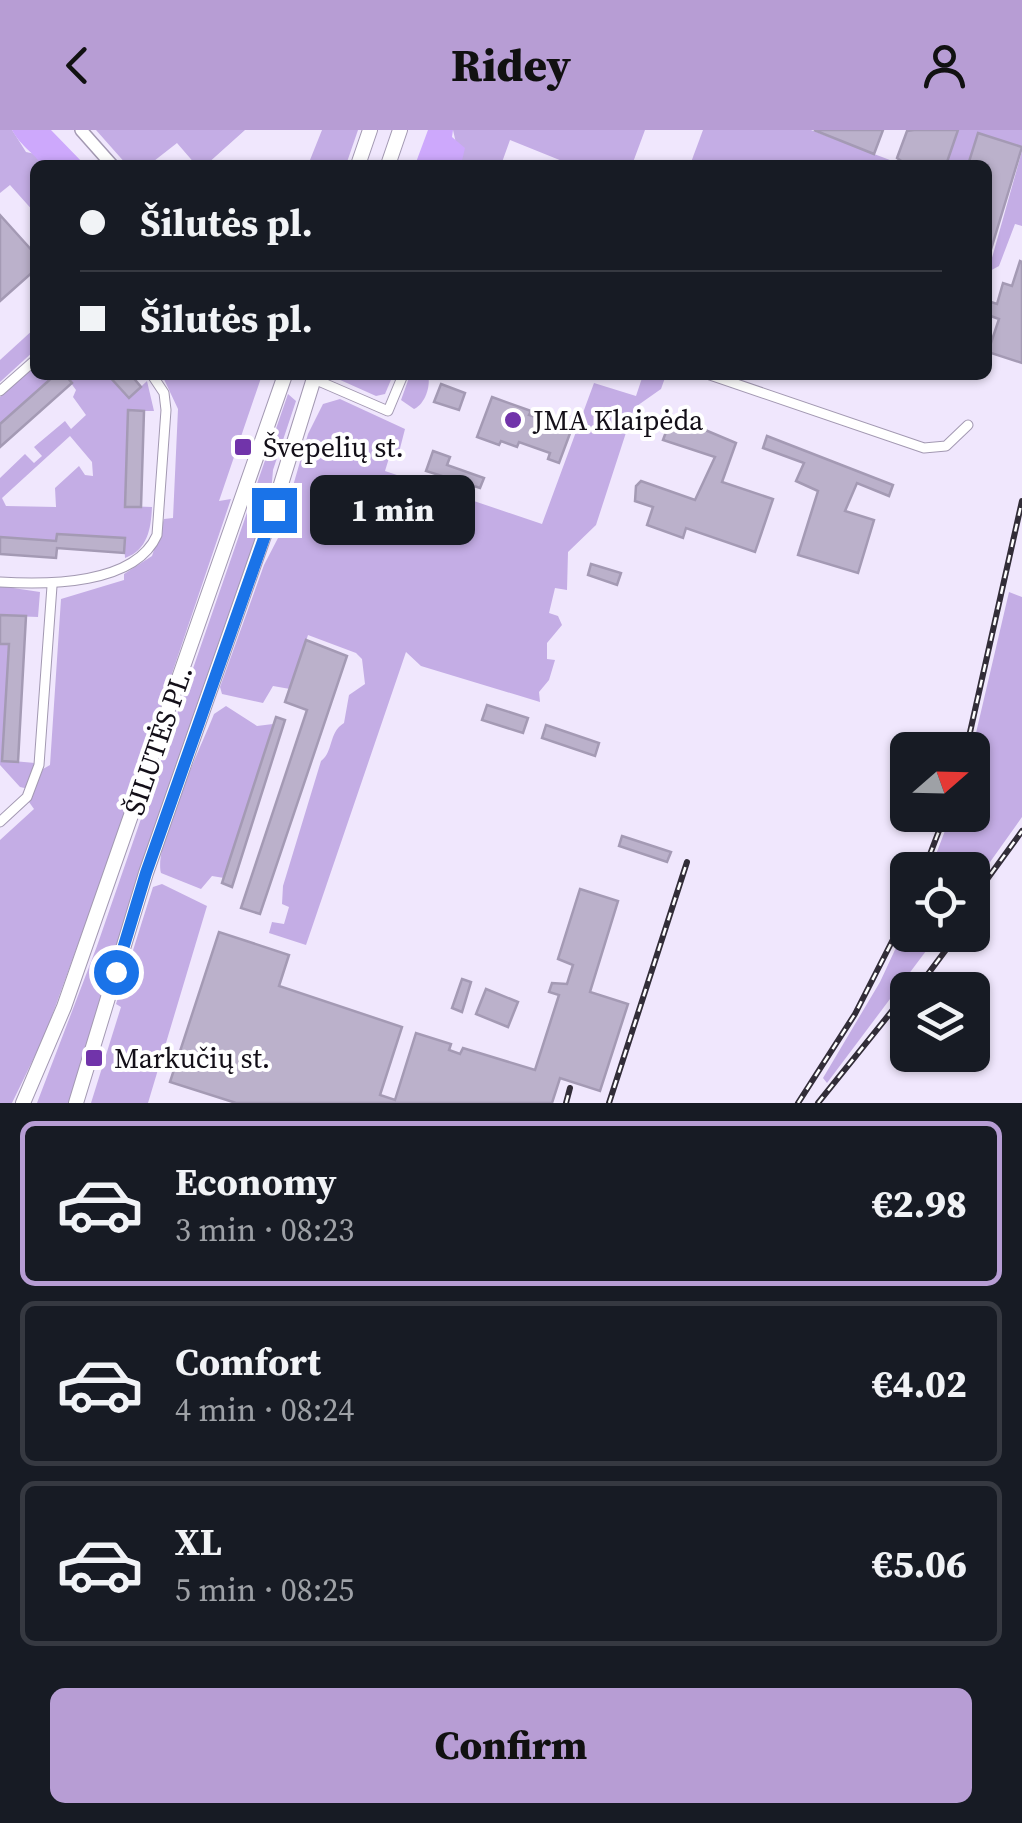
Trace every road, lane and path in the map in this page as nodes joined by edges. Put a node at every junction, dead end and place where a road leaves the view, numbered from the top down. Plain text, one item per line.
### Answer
1 (81, 130) edge
2 (370, 130) edge
3 (400, 130) edge
4 (108, 160) edge
5 (360, 160) edge
6 (390, 160) edge
7 (30, 364) edge
8 (155, 380) edge
9 (283, 380) edge
10 (311, 380) edge
11 (321, 380) edge
12 (401, 380) edge
13 (725, 380) edge
14 (0, 391) edge
15 (968, 424) dead end
16 (0, 582) edge
17 (52, 586) junction
18 (0, 822) edge
19 (23, 1103) edge
20 (76, 1103) edge

1 - 4 street
2 - 5 main road
3 - 6 main road
7 - 14 street
8 - 17 street
9 - 19 main road, ŠILUTĖS PL.
10 - 20 main road, ŠILUTĖS PL.
11 - 12 street
13 - 15 street
16 - 17 street
17 - 18 street

